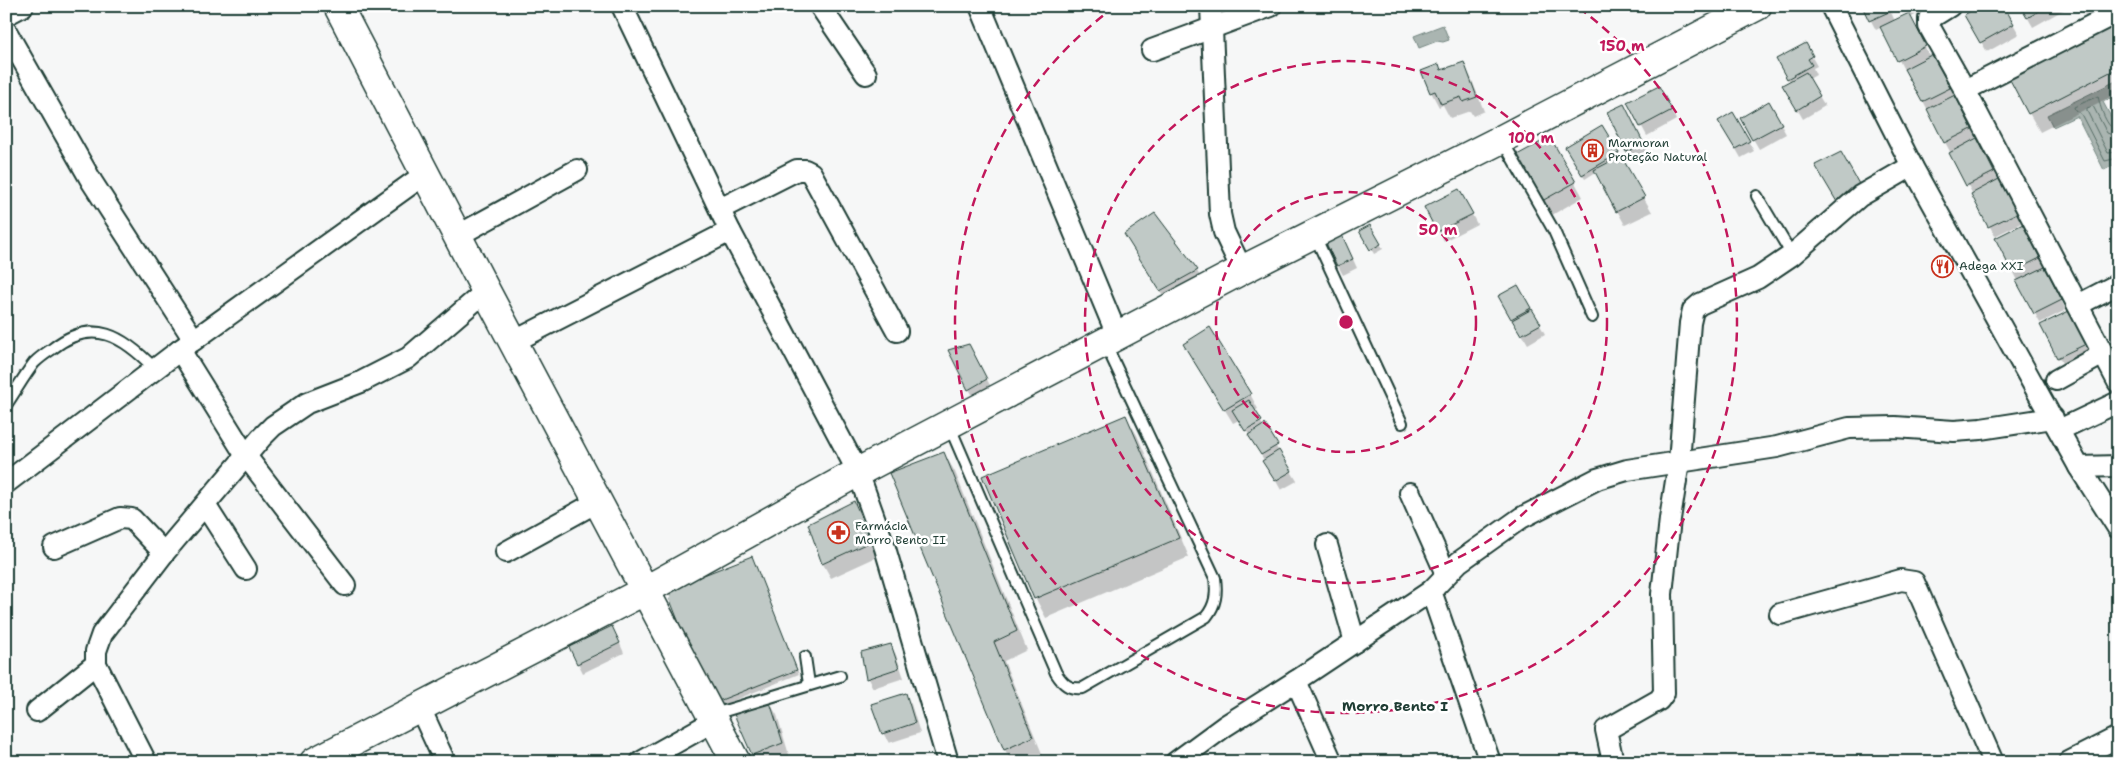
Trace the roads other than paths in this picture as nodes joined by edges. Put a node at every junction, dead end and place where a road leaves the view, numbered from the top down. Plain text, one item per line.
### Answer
1 (23, 6) edge
2 (338, 6) edge
3 (622, 6) edge
4 (820, 6) edge
5 (980, 6) edge
6 (1211, 6) edge
7 (1271, 6) edge
8 (1757, 6) edge
9 (1831, 6) edge
10 (1950, 6) edge
11 (2118, 12) edge
12 (6, 14) edge
13 (1211, 29) junction
14 (6, 31) edge
15 (1152, 50) dead end
16 (866, 74) dead end
17 (1965, 90) junction
18 (1502, 139) junction
19 (1912, 166) junction
20 (577, 170) dead end
21 (425, 174) junction
22 (1757, 196) dead end
23 (720, 209) junction
24 (730, 231) junction
25 (1313, 233) junction
26 (457, 236) junction
27 (1792, 255) junction
28 (1242, 270) junction
29 (2118, 284) edge
30 (486, 292) junction
31 (2078, 305) junction
32 (1592, 317) dead end
33 (897, 331) dead end
34 (1111, 338) junction
35 (513, 342) junction
36 (187, 345) junction
37 (2103, 354) junction
38 (155, 369) junction
39 (2056, 380) dead end
40 (2118, 382) edge
41 (2118, 402) edge
42 (6, 405) edge
43 (1402, 423) dead end
44 (948, 424) junction
45 (2056, 424) junction
46 (246, 456) junction
47 (1679, 462) junction
48 (2118, 466) edge
49 (2079, 467) junction
50 (858, 472) junction
51 (6, 484) edge
52 (1410, 494) dead end
53 (597, 502) junction
54 (205, 505) junction
55 (2118, 528) edge
56 (1327, 545) dead end
57 (54, 546) dead end
58 (506, 552) dead end
59 (164, 554) junction
60 (246, 569) dead end
61 (1446, 574) junction
62 (344, 585) dead end
63 (644, 591) junction
64 (1431, 591) junction
65 (1780, 614) dead end
66 (1355, 642) junction
67 (805, 657) dead end
68 (96, 664) junction
69 (840, 676) dead end
70 (1296, 681) junction
71 (809, 684) junction
72 (420, 708) junction
73 (37, 711) dead end
74 (712, 718) junction
75 (2118, 737) edge
76 (146, 762) edge
77 (314, 762) edge
78 (445, 762) edge
79 (640, 762) edge
80 (736, 762) edge
81 (948, 762) edge
82 (1176, 762) edge
83 (1332, 762) edge
84 (1490, 762) edge
85 (1613, 762) edge
86 (1993, 762) edge
87 (2069, 762) edge

1 - 12 street
2 - 21 street
3 - 23 street
4 - 16 street
5 - 34 street
6 - 13 street
7 - 13 street
8 - 18 street
9 - 19 street
10 - 17 street
11 - 17 street
13 - 15 street
13 - 28 street
14 - 36 street
17 - 31 street
18 - 25 street
18 - 32 lane
19 - 27 street
19 - 45 street
20 - 26 street
21 - 26 street
21 - 36 street
22 - 27 lane
23 - 24 street
23 - 33 street
24 - 35 street
24 - 50 street
25 - 28 street
25 - 43 lane
26 - 30 street
27 - 47 street
28 - 34 street
29 - 31 street
30 - 35 street
30 - 46 street
31 - 37 street
34 - 44 street
34 - 44 lane
35 - 53 street
36 - 38 street
36 - 46 street
37 - 39 street
37 - 40 street
38 - 42 lane
38 - 51 street
41 - 45 street
44 - 50 street
45 - 47 street
45 - 49 street
46 - 54 street
46 - 62 street
47 - 61 street
47 - 85 street
48 - 49 street
49 - 55 street
50 - 63 street
50 - 81 street
52 - 61 street
53 - 58 street
53 - 63 street
54 - 59 street
54 - 60 street
56 - 66 street
57 - 59 street
59 - 68 street
61 - 64 street
63 - 72 street
63 - 74 street
64 - 66 street
64 - 84 street
65 - 86 street
66 - 70 street
67 - 71 lane
68 - 73 street
68 - 76 street
69 - 71 lane
70 - 82 street
70 - 83 street
71 - 74 lane
72 - 77 street
72 - 78 street
74 - 79 street
74 - 80 street
75 - 87 street

